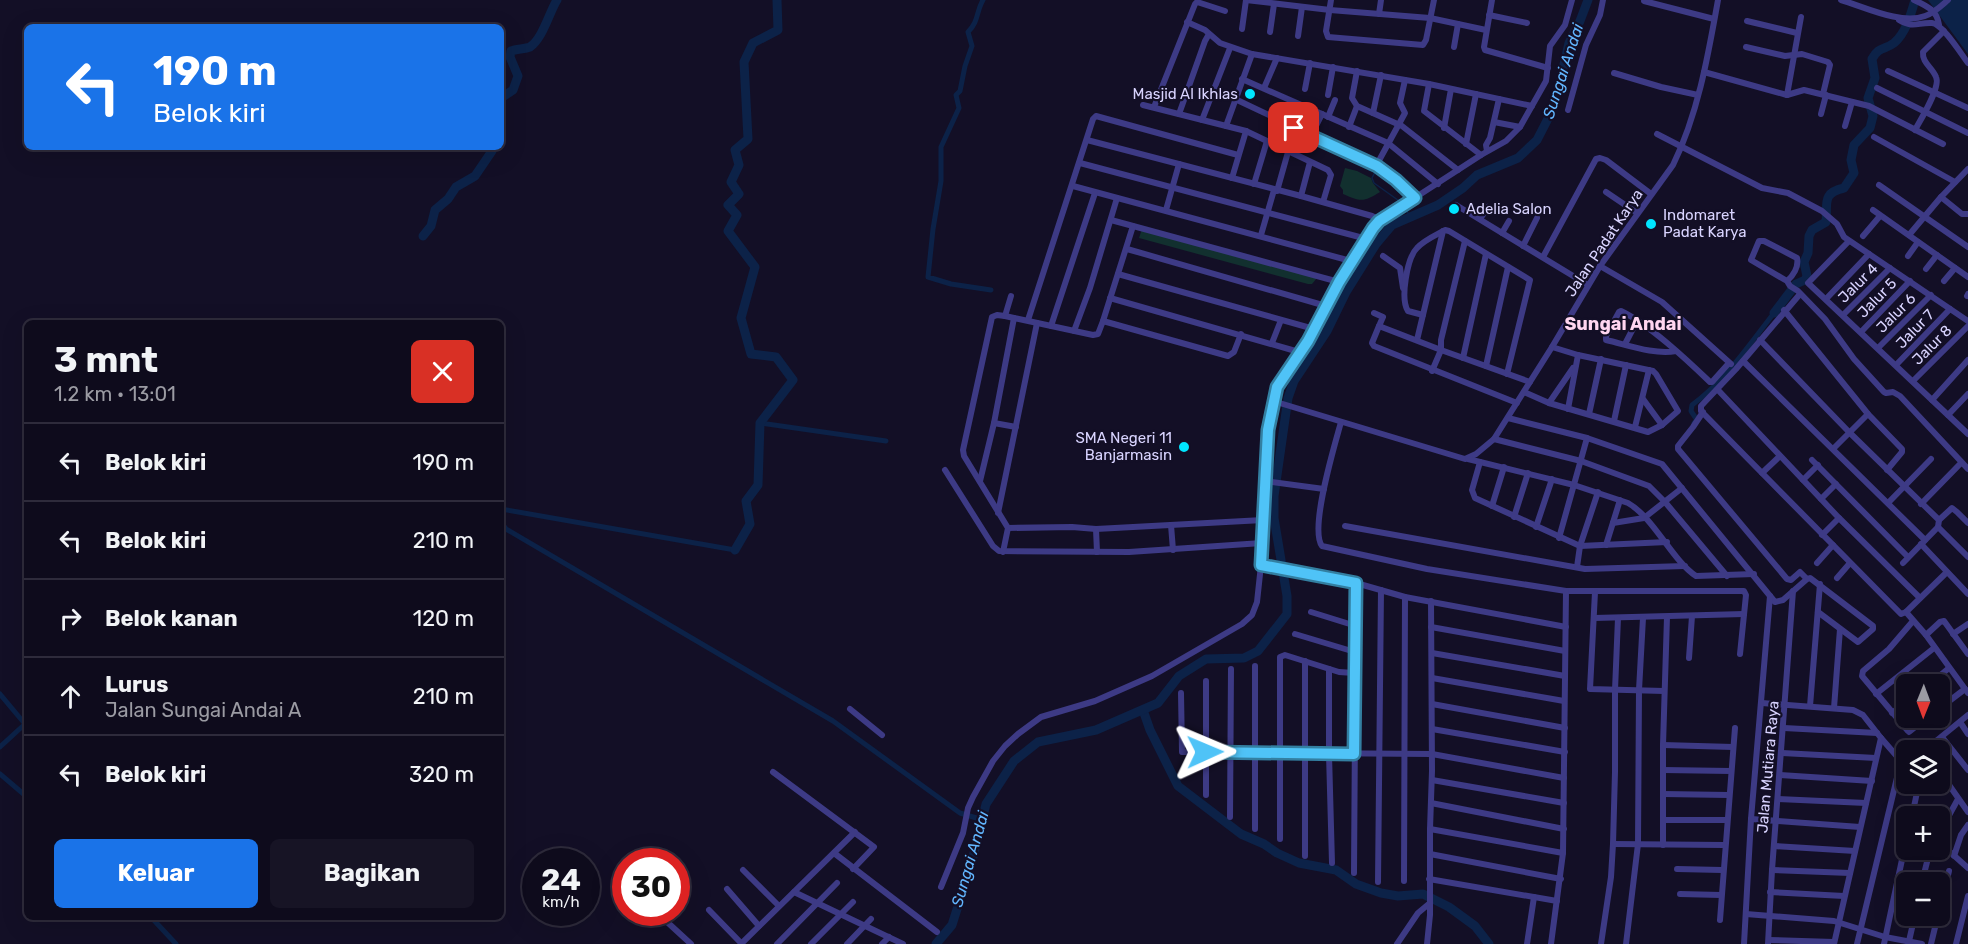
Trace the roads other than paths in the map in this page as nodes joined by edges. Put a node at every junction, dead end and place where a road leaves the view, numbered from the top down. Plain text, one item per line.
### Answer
1 (1246, 0) edge
2 (1331, 0) edge
3 (1381, 0) edge
4 (1434, 0) edge
5 (1572, 0) edge
6 (1603, 0) edge
7 (1718, 0) edge
8 (1841, 0) edge
9 (1948, 0) edge
10 (1489, 1) edge
11 (1916, 1) edge
12 (1644, 2) dead end
13 (1274, 4) junction
14 (1302, 7) junction
15 (1330, 10) junction
16 (1225, 11) dead end
17 (1379, 14) junction
18 (1489, 15) junction
19 (1801, 17) dead end
20 (1430, 18) junction
21 (1714, 19) junction
22 (1905, 20) junction
23 (1747, 21) dead end
24 (1187, 22) junction
25 (1527, 23) dead end
26 (1458, 24) junction
27 (1939, 25) junction
28 (1242, 29) dead end
29 (1486, 30) junction
30 (1944, 31) junction
31 (1270, 32) dead end
32 (1209, 33) junction
33 (1797, 33) junction
34 (1298, 36) dead end
35 (1454, 47) dead end
36 (1746, 47) dead end
37 (1230, 48) junction
38 (1252, 54) junction
39 (1795, 55) junction
40 (1277, 58) junction
41 (1310, 63) junction
42 (1968, 63) edge
43 (1333, 67) junction
44 (1548, 68) junction
45 (1357, 71) junction
46 (1888, 71) dead end
47 (1704, 72) junction
48 (1614, 73) dead end
49 (1381, 75) junction
50 (1242, 79) junction
51 (1405, 80) junction
52 (1430, 84) junction
53 (1264, 88) junction
54 (1877, 88) dead end
55 (1305, 89) dead end
56 (1451, 89) junction
57 (1934, 93) junction
58 (1476, 94) junction
59 (1328, 95) dead end
60 (1698, 95) junction
61 (1787, 95) junction
62 (1824, 95) junction
63 (1235, 99) junction
64 (1499, 99) junction
65 (1335, 100) dead end
66 (1851, 102) junction
67 (1143, 105) dead end
68 (1357, 106) junction
69 (1532, 106) junction
70 (1154, 107) junction
71 (1968, 108) edge
72 (1568, 110) dead end
73 (1924, 111) junction
74 (1373, 113) junction
75 (1179, 114) junction
76 (1821, 114) dead end
77 (1325, 116) junction
78 (1202, 120) junction
79 (1494, 122) junction
80 (1400, 125) junction
81 (1226, 126) junction
82 (1845, 126) dead end
83 (1349, 127) junction
84 (1520, 127) junction
85 (1444, 128) junction
86 (1915, 130) junction
87 (1246, 131) junction
88 (1968, 133) edge
89 (1657, 134) dead end
90 (1311, 136) junction
91 (1874, 137) dead end
92 (1087, 140) junction
93 (1267, 141) junction
94 (1389, 144) junction
95 (1466, 144) junction
96 (1944, 144) dead end
97 (1681, 148) junction
98 (1487, 151) junction
99 (1288, 152) junction
100 (1238, 155) junction
101 (1481, 155) junction
102 (1310, 162) junction
103 (1080, 163) junction
104 (1179, 164) junction
105 (1377, 166) junction
106 (1968, 169) edge
107 (1458, 170) junction
108 (1232, 178) junction
109 (1954, 182) junction
110 (1254, 184) junction
111 (1438, 184) junction
112 (1879, 185) dead end
113 (1073, 186) junction
114 (1172, 187) junction
115 (1276, 190) junction
116 (1606, 192) dead end
117 (1095, 193) junction
118 (1651, 194) junction
119 (1301, 196) junction
120 (1941, 197) junction
121 (1117, 198) junction
122 (1415, 198) junction
123 (1323, 202) junction
124 (1456, 205) dead end
125 (1488, 207) dead end
126 (1166, 210) junction
127 (1873, 210) dead end
128 (1268, 212) junction
129 (1637, 213) junction
130 (1968, 214) edge
131 (1880, 216) junction
132 (1924, 216) junction
133 (1537, 218) dead end
134 (1480, 219) junction
135 (1111, 220) junction
136 (1380, 220) junction
137 (1509, 221) dead end
138 (1133, 226) junction
139 (1443, 231) junction
140 (1502, 233) junction
141 (1261, 235) junction
142 (1909, 235) junction
143 (1863, 236) dead end
144 (1367, 239) junction
145 (1849, 240) junction
146 (1465, 241) junction
147 (1918, 242) junction
148 (1523, 246) junction
149 (1968, 247) edge
150 (1127, 249) junction
151 (1486, 254) junction
152 (1869, 254) junction
153 (1937, 255) junction
154 (1383, 256) dead end
155 (1908, 256) dead end
156 (1543, 257) junction
157 (1352, 261) junction
158 (1600, 266) junction
159 (1508, 267) junction
160 (1890, 268) junction
161 (1955, 268) junction
162 (1926, 269) dead end
163 (1118, 274) junction
164 (1968, 277) edge
165 (1944, 280) dead end
166 (1910, 281) junction
167 (1339, 282) junction
168 (1588, 285) junction
169 (1793, 288) junction
170 (1404, 291) junction
171 (1931, 295) junction
172 (1011, 296) dead end
173 (1110, 298) junction
174 (1826, 299) junction
175 (1326, 306) junction
176 (1950, 309) junction
177 (1784, 310) junction
178 (1374, 313) dead end
179 (1423, 315) junction
180 (1843, 315) junction
181 (1005, 316) junction
182 (1014, 318) junction
183 (1281, 320) junction
184 (1028, 321) junction
185 (1103, 321) junction
186 (1637, 321) junction
187 (1968, 321) edge
188 (1037, 323) junction
189 (1051, 326) junction
190 (1379, 326) junction
191 (1968, 326) edge
192 (1314, 329) junction
193 (1074, 331) junction
194 (1862, 332) junction
195 (1241, 334) junction
196 (1417, 340) junction
197 (1760, 340) junction
198 (1272, 343) junction
199 (1625, 344) junction
200 (1552, 347) junction
201 (1878, 348) junction
202 (1441, 350) junction
203 (1676, 351) junction
204 (1299, 352) junction
205 (1578, 355) junction
206 (1463, 358) junction
207 (1601, 360) junction
208 (1968, 360) edge
209 (1743, 361) junction
210 (1575, 365) junction
211 (1626, 365) junction
212 (1896, 365) junction
213 (1486, 366) junction
214 (1732, 366) junction
215 (1648, 370) junction
216 (1432, 371) junction
217 (1508, 374) junction
218 (1913, 381) junction
219 (1530, 382) junction
220 (1718, 390) junction
221 (1524, 392) junction
222 (1968, 394) edge
223 (1643, 399) junction
224 (1932, 400) junction
225 (1275, 402) junction
226 (1517, 403) junction
227 (1549, 403) junction
228 (1568, 409) junction
229 (1703, 412) junction
230 (1589, 414) junction
231 (1868, 414) junction
232 (1948, 416) junction
233 (1508, 418) junction
234 (1614, 421) junction
235 (1341, 422) junction
236 (994, 423) junction
237 (1662, 425) junction
238 (1016, 427) junction
239 (1635, 427) junction
240 (1849, 432) junction
241 (1968, 433) edge
242 (1587, 438) junction
243 (1494, 439) junction
244 (1833, 449) junction
245 (1780, 456) junction
246 (1468, 459) junction
247 (1931, 459) dead end
248 (1812, 460) dead end
249 (1581, 461) junction
250 (1480, 462) junction
251 (1961, 463) junction
252 (1818, 465) junction
253 (1504, 467) junction
254 (1968, 469) edge
255 (945, 470) dead end
256 (1887, 470) junction
257 (1528, 473) junction
258 (1762, 473) junction
259 (1552, 478) junction
260 (1803, 480) junction
261 (980, 481) junction
262 (1268, 481) junction
263 (1836, 484) junction
264 (1574, 485) junction
265 (1903, 486) junction
266 (1682, 488) junction
267 (1324, 489) junction
268 (1598, 492) junction
269 (1821, 499) junction
270 (1620, 500) junction
271 (1665, 502) junction
272 (1888, 503) junction
273 (1921, 504) junction
274 (1492, 506) junction
275 (998, 513) junction
276 (1514, 517) junction
277 (1644, 518) junction
278 (1839, 518) junction
279 (1263, 520) junction
280 (1613, 523) junction
281 (1968, 523) edge
282 (1939, 524) junction
283 (1171, 525) junction
284 (1345, 526) dead end
285 (1536, 527) junction
286 (1008, 528) junction
287 (1096, 529) junction
288 (1822, 535) junction
289 (1559, 538) junction
290 (1666, 542) junction
291 (1923, 542) junction
292 (1262, 543) junction
293 (1606, 545) junction
294 (1833, 545) junction
295 (1580, 546) junction
296 (1173, 550) junction
297 (1003, 552) junction
298 (1096, 552) junction
299 (1968, 557) edge
300 (1817, 563) dead end
301 (1850, 563) junction
302 (1261, 565) junction
303 (1685, 566) junction
304 (1577, 567) junction
305 (1947, 572) junction
306 (1754, 574) junction
307 (1696, 576) junction
308 (1727, 576) junction
309 (1837, 578) dead end
310 (1807, 579) junction
311 (1356, 583) junction
312 (1820, 584) junction
313 (1381, 590) junction
314 (1566, 591) junction
315 (1695, 591) junction
316 (1793, 591) junction
317 (1595, 592) junction
318 (1968, 594) edge
319 (1770, 596) junction
320 (1405, 597) junction
321 (1920, 598) junction
322 (1431, 602) junction
323 (1311, 612) dead end
324 (1818, 612) junction
325 (1906, 612) junction
326 (1744, 614) junction
327 (1692, 616) junction
328 (1667, 617) junction
329 (1594, 618) junction
330 (1618, 618) junction
331 (1642, 618) junction
332 (1913, 621) junction
333 (1968, 624) edge
334 (1356, 626) junction
335 (1431, 627) junction
336 (1566, 627) junction
337 (1840, 629) junction
338 (1295, 634) dead end
339 (1953, 634) junction
340 (1926, 635) junction
341 (1934, 648) junction
342 (1566, 651) junction
343 (1355, 652) junction
344 (1432, 653) junction
345 (1740, 654) dead end
346 (1968, 654) edge
347 (1689, 658) dead end
348 (1305, 661) junction
349 (1256, 666) dead end
350 (1231, 669) dead end
351 (1329, 669) junction
352 (1949, 669) junction
353 (1354, 673) junction
354 (1943, 674) edge
355 (1565, 676) junction
356 (1432, 678) junction
357 (1206, 681) dead end
358 (1614, 690) junction
359 (1639, 690) junction
360 (1664, 691) junction
361 (1966, 691) edge
362 (1181, 693) dead end
363 (1876, 694) junction
364 (1564, 701) junction
365 (1950, 701) edge
366 (1762, 703) junction
367 (1432, 704) junction
368 (1786, 704) junction
369 (1810, 706) junction
370 (1834, 708) junction
371 (850, 709) dead end
372 (1896, 711) edge
373 (1893, 714) junction
374 (1968, 715) edge
375 (1896, 717) edge
376 (1960, 722) junction
377 (1565, 728) junction
378 (1735, 728) dead end
379 (1784, 728) junction
380 (1432, 729) junction
381 (1968, 734) edge
382 (882, 735) dead end
383 (1879, 736) junction
384 (1942, 737) junction
385 (1938, 740) edge
386 (1663, 745) junction
387 (1733, 747) junction
388 (1231, 751) junction
389 (1255, 751) junction
390 (1205, 752) junction
391 (1280, 752) junction
392 (1565, 752) junction
393 (1380, 753) junction
394 (1405, 753) junction
395 (1782, 753) junction
396 (1304, 754) junction
397 (1329, 754) junction
398 (1354, 754) junction
399 (1432, 754) junction
400 (1896, 754) edge
401 (1876, 758) junction
402 (1663, 770) junction
403 (1968, 770) edge
404 (1731, 771) junction
405 (773, 772) dead end
406 (1780, 775) junction
407 (1564, 778) junction
408 (1432, 780) junction
409 (1872, 781) junction
410 (1950, 787) edge
411 (1896, 793) edge
412 (1663, 794) junction
413 (1206, 795) dead end
414 (1729, 795) junction
415 (1778, 799) junction
416 (1958, 799) junction
417 (1431, 803) junction
418 (1564, 803) junction
419 (1866, 803) junction
420 (1968, 812) edge
421 (1230, 817) dead end
422 (1751, 819) junction
423 (1663, 820) junction
424 (1726, 820) junction
425 (1776, 822) junction
426 (1968, 825) edge
427 (1860, 828) junction
428 (1255, 829) dead end
429 (1430, 829) junction
430 (1564, 829) junction
431 (855, 832) junction
432 (1280, 839) dead end
433 (1612, 844) junction
434 (1638, 844) junction
435 (1663, 845) junction
436 (1724, 845) junction
437 (1774, 846) junction
438 (1855, 851) junction
439 (1563, 853) junction
440 (834, 854) junction
441 (1430, 854) junction
442 (1305, 856) dead end
443 (1954, 856) junction
444 (1902, 860) edge
445 (1332, 863) dead end
446 (854, 868) junction
447 (1968, 868) edge
448 (1677, 869) dead end
449 (743, 870) dead end
450 (1722, 870) junction
451 (1772, 870) junction
452 (1354, 873) dead end
453 (1850, 873) junction
454 (1561, 879) junction
455 (1404, 880) dead end
456 (1378, 882) dead end
457 (1430, 882) junction
458 (837, 883) dead end
459 (940, 887) dead end
460 (727, 889) dead end
461 (794, 892) junction
462 (1770, 892) junction
463 (1680, 894) dead end
464 (1721, 895) junction
465 (1844, 896) junction
466 (1968, 896) edge
467 (1534, 897) junction
468 (1430, 901) junction
469 (1557, 901) junction
470 (853, 902) dead end
471 (779, 906) junction
472 (709, 910) dead end
473 (1746, 914) junction
474 (1769, 915) junction
475 (871, 919) dead end
476 (1720, 920) dead end
477 (1838, 922) junction
478 (671, 926) edge
479 (759, 926) junction
480 (1912, 926) edge
481 (1935, 926) edge
482 (1860, 930) junction
483 (937, 932) dead end
484 (889, 937) junction
485 (1884, 940) edge
486 (1908, 941) junction
487 (1768, 942) edge
488 (1834, 943) edge
489 (691, 944) edge
490 (741, 944) edge
491 (777, 944) edge
492 (811, 944) edge
493 (847, 944) edge
494 (882, 944) edge
495 (903, 944) edge
496 (1397, 944) edge
497 (1427, 944) edge
498 (1527, 944) edge
499 (1551, 944) edge
500 (1601, 944) edge
501 (1626, 944) edge
502 (1744, 944) edge
503 (1857, 944) edge
504 (1922, 944) edge
505 (1931, 944) edge
506 (1956, 944) edge

1 - 13 street
1 - 28 street
2 - 15 street
3 - 17 street
4 - 20 street
5 - 44 street
6 - 72 street
7 - 21 street, Jalan Padat Karya
8 - 22 street
9 - 22 street
10 - 18 street
11 - 27 street
12 - 21 street
13 - 14 street
13 - 31 street
14 - 15 street
14 - 34 street
15 - 17 street
15 - 20 street
16 - 24 street
17 - 20 street
18 - 25 street
18 - 29 street
19 - 33 street
20 - 26 street
21 - 47 street, Jalan Padat Karya
22 - 27 street
23 - 33 street
24 - 32 street
24 - 70 street
26 - 29 street
26 - 35 street
27 - 30 street
29 - 44 street
30 - 42 street
30 - 57 street
32 - 37 street
32 - 75 street
33 - 39 street
36 - 39 street
37 - 38 street
37 - 78 street
38 - 40 street
38 - 50 street
39 - 61 street
39 - 62 street
40 - 41 street
40 - 53 street
41 - 43 street
41 - 55 street
43 - 45 street
43 - 59 street
44 - 69 street
45 - 49 street
45 - 68 street
46 - 57 street
47 - 60 street, Jalan Padat Karya
47 - 61 street
48 - 60 street
49 - 51 street
49 - 74 street
50 - 53 street
50 - 63 street
51 - 52 street
51 - 80 street
52 - 56 street
52 - 85 street
53 - 77 street
54 - 73 street
56 - 58 street
56 - 85 street
57 - 71 street
57 - 73 street
58 - 64 street
58 - 95 street
60 - 97 street, Jalan Padat Karya
61 - 62 street
62 - 66 street
62 - 76 street
63 - 81 street
63 - 90 street
64 - 69 street
64 - 79 street
65 - 77 street
66 - 82 street
66 - 86 street
67 - 70 street
68 - 74 street
68 - 83 street
69 - 84 street
70 - 75 street
73 - 86 street
73 - 88 street
74 - 80 street
75 - 78 street
77 - 83 street
77 - 90 street
78 - 81 street
79 - 84 street
79 - 98 street
80 - 94 street
80 - 107 street
81 - 87 street
83 - 94 street
84 - 98 street
85 - 95 street
86 - 96 street
87 - 93 street
87 - 100 street
89 - 97 street
90 - 105 street
91 - 109 street
92 - 100 street
92 - 103 street
92 - 104 street
93 - 99 street
93 - 110 street
94 - 105 street
94 - 111 street
95 - 101 street
97 - 118 street, Jalan Padat Karya
97 - 145 street
98 - 101 street
99 - 102 street
99 - 115 street
100 - 108 street
101 - 107 street
102 - 119 street
102 - 123 street
103 - 113 street
103 - 114 street
104 - 108 street
104 - 114 street
105 - 122 street
106 - 109 street
107 - 111 street
108 - 110 street
109 - 120 street
110 - 115 street
111 - 122 street
112 - 132 street
113 - 117 street
113 - 184 street
114 - 126 street
114 - 128 street
115 - 119 street
115 - 128 street
116 - 129 street
117 - 121 street
117 - 189 street
118 - 129 street, Jalan Padat Karya
118 - 156 street
119 - 123 street
120 - 130 street
120 - 132 street
121 - 126 street
121 - 135 street
122 - 136 street
123 - 136 street
124 - 134 street
125 - 134 street
126 - 141 street
127 - 131 street
128 - 141 street
128 - 144 street
129 - 158 street, Jalan Padat Karya
131 - 142 street
131 - 143 street
132 - 142 street
132 - 149 street
133 - 148 street
134 - 140 street
135 - 138 street
135 - 193 street
136 - 144 street
137 - 140 street
138 - 150 street
138 - 167 street
139 - 146 street
139 - 170 street
139 - 179 street
140 - 148 street
141 - 157 street
142 - 147 street
144 - 157 street
145 - 152 street
145 - 174 street
146 - 151 street
146 - 202 street
147 - 153 street
147 - 155 street
148 - 156 street
150 - 163 street
150 - 175 street
151 - 159 street
151 - 206 street
152 - 160 street
152 - 174 street
153 - 161 street
153 - 162 street
154 - 170 street
156 - 168 street
157 - 167 street
158 - 168 street, Jalan Padat Karya
158 - 214 street
159 - 213 street
159 - 217 street
160 - 166 street
160 - 180 street, Jalur 4
161 - 164 street
161 - 165 street
163 - 173 street
163 - 183 street
166 - 171 street
166 - 194 street, Jalur 5
167 - 175 street
168 - 200 street, Jalan Padat Karya
169 - 169 street
169 - 177 street
169 - 251 street
170 - 179 street
171 - 176 street
171 - 201 street, Jalur 6
172 - 181 street
173 - 185 street
173 - 195 street
174 - 180 street
175 - 192 street
176 - 187 street
176 - 212 street, Jalur 7
177 - 197 street
177 - 231 street
178 - 190 street
179 - 196 street
180 - 194 street
181 - 182 street
181 - 261 street
182 - 184 street
182 - 236 street
183 - 192 street
183 - 198 street
184 - 188 street
185 - 193 street
185 - 195 street
186 - 199 street
186 - 199 street
186 - 203 street
188 - 189 street
188 - 238 street
189 - 193 street
190 - 196 street
190 - 216 street
191 - 218 street, Jalur 8
192 - 204 street
194 - 201 street
195 - 198 street
196 - 202 street
197 - 209 street
197 - 240 street
198 - 204 street
199 - 203 street
200 - 205 street
200 - 219 street, Jalan Padat Karya
201 - 212 street
202 - 206 street
202 - 216 street
203 - 214 street
204 - 225 street
205 - 207 street
205 - 210 street
206 - 213 street
207 - 211 street
207 - 230 street
208 - 224 street
209 - 214 street
209 - 244 street
210 - 227 street
210 - 228 street
211 - 215 street
211 - 234 street
212 - 218 street
213 - 217 street
214 - 220 street
215 - 223 street
215 - 237 street
216 - 226 street
217 - 219 street
218 - 224 street
219 - 221 street, Jalan Padat Karya
220 - 229 street
220 - 245 street
221 - 226 street, Jalan Padat Karya
221 - 227 street
222 - 232 street
223 - 237 street
223 - 239 street
224 - 232 street
225 - 235 street
225 - 262 street
226 - 233 street, Jalan Padat Karya
227 - 228 street
228 - 230 street
229 - 258 street
229 - 310 street
230 - 234 street
231 - 240 street
231 - 256 street
232 - 241 street
233 - 242 street
233 - 243 street, Jalan Padat Karya
234 - 239 street
235 - 246 street
235 - 267 street
236 - 238 street
236 - 261 street
237 - 239 street
238 - 275 street
240 - 244 street
240 - 256 street
242 - 249 street
242 - 266 street
243 - 246 street, Jalan Padat Karya
243 - 249 street
244 - 272 street
245 - 258 street
245 - 260 street
246 - 250 street
247 - 265 street
248 - 252 street
249 - 264 street
249 - 271 street
250 - 253 street
250 - 274 street
251 - 254 street
251 - 273 street
252 - 260 street
252 - 263 street
253 - 257 street
253 - 274 street
255 - 297 street
256 - 265 street
257 - 259 street
257 - 276 street
258 - 288 street
259 - 264 street
259 - 285 street
260 - 269 street
261 - 275 street
262 - 267 street
262 - 279 street
263 - 269 street
263 - 291 street
264 - 268 street
264 - 289 street
265 - 272 street
265 - 273 street
266 - 271 street
266 - 306 street
267 - 314 street
268 - 270 street
268 - 295 street
269 - 278 street
270 - 277 street
270 - 280 street
271 - 277 street
271 - 308 street
272 - 291 street
273 - 282 street
274 - 276 street
275 - 286 street
276 - 285 street
277 - 280 street
277 - 290 street
278 - 288 street
278 - 321 street
279 - 283 street
279 - 292 street
280 - 293 street
281 - 282 street
282 - 291 street
282 - 299 street
283 - 287 street
283 - 296 street
284 - 304 street
285 - 289 street
286 - 287 street
286 - 297 street
287 - 298 street
288 - 294 street
289 - 295 street
290 - 293 street
290 - 303 street
291 - 305 street
292 - 296 street
292 - 302 street
293 - 295 street
294 - 300 street
294 - 301 street
295 - 304 street
296 - 298 street
297 - 298 street
301 - 309 street
301 - 325 street
302 - 311 street
302 - 459 street
303 - 304 street
303 - 307 street
305 - 318 street
305 - 321 street
306 - 308 street
306 - 319 street
307 - 308 street
307 - 315 street
310 - 312 street
310 - 316 street
311 - 313 street
311 - 334 street
312 - 324 street
312 - 337 street
313 - 320 street
313 - 393 street
314 - 317 street
314 - 336 street
315 - 317 street
315 - 326 street
316 - 319 street
316 - 368 street, Jalan Mutiara Raya
317 - 329 street
319 - 366 street
320 - 322 street
320 - 394 street
321 - 325 street
322 - 335 street
322 - 336 street
323 - 334 street
324 - 337 street
324 - 369 street
325 - 332 street
326 - 327 street
326 - 345 street
327 - 328 street
327 - 347 street
328 - 331 street
328 - 360 street
329 - 330 street
329 - 358 street
330 - 331 street
330 - 358 street
331 - 359 street
332 - 340 street
332 - 363 street
333 - 339 street
334 - 343 street
335 - 342 street
335 - 344 street
336 - 342 street
337 - 370 street
338 - 343 street
339 - 340 street
339 - 346 street
340 - 341 street
341 - 352 street
341 - 363 street
342 - 355 street
343 - 353 street
344 - 355 street
344 - 356 street
348 - 351 street
348 - 391 street
348 - 396 street
349 - 389 street
350 - 388 street
351 - 353 street
351 - 397 street
352 - 354 street
352 - 361 street
353 - 398 street
355 - 364 street
356 - 364 street
356 - 367 street
357 - 390 street
358 - 359 street
358 - 433 street
359 - 360 street
359 - 434 street
360 - 386 street
361 - 365 street
362 - 390 street
363 - 373 street
364 - 377 street
366 - 368 street
366 - 422 street
367 - 377 street
367 - 380 street
368 - 369 street
368 - 379 street, Jalan Mutiara Raya
369 - 370 street
370 - 383 street
371 - 382 street
372 - 373 street
373 - 375 street
374 - 376 street
376 - 381 street
376 - 384 street
377 - 392 street
378 - 387 street
379 - 383 street
379 - 395 street, Jalan Mutiara Raya
380 - 392 street
380 - 399 street
383 - 400 street
383 - 401 street
384 - 385 street
384 - 403 street
386 - 387 street
386 - 402 street
387 - 404 street
388 - 389 street
388 - 390 street
388 - 421 street
389 - 391 street
389 - 428 street
390 - 413 street
391 - 396 street
391 - 432 street
392 - 407 street
393 - 394 street
393 - 398 street
393 - 456 street
394 - 399 street
394 - 455 street
395 - 401 street
395 - 406 street, Jalan Mutiara Raya
396 - 397 street
396 - 442 street
397 - 398 street
397 - 445 street
398 - 452 street
399 - 407 street
399 - 408 street
401 - 409 street
402 - 404 street
402 - 412 street
404 - 414 street
405 - 431 street
406 - 409 street
406 - 415 street, Jalan Mutiara Raya
407 - 418 street
408 - 417 street
408 - 418 street
409 - 419 street
410 - 416 street
411 - 482 street
412 - 414 street
412 - 423 street
414 - 424 street
415 - 419 street
415 - 425 street, Jalan Mutiara Raya
416 - 420 street
416 - 443 street
417 - 429 street
417 - 430 street
418 - 430 street
419 - 427 street
422 - 425 street
422 - 473 street
423 - 424 street
423 - 435 street
424 - 436 street
425 - 427 street
425 - 437 street, Jalan Mutiara Raya
426 - 443 street
427 - 438 street
429 - 439 street
429 - 441 street
430 - 439 street
431 - 440 street
431 - 446 street
433 - 434 street
433 - 500 street
434 - 435 street
434 - 501 street
435 - 436 street
436 - 450 street
437 - 438 street
437 - 451 street, Jalan Mutiara Raya
438 - 453 street
439 - 454 street
440 - 446 street
440 - 461 street
441 - 454 street
441 - 457 street
443 - 447 street
444 - 485 street
446 - 483 street
448 - 450 street
449 - 471 street
450 - 464 street
451 - 453 street
451 - 462 street, Jalan Mutiara Raya
453 - 465 street
454 - 469 street
457 - 467 street
457 - 468 street
458 - 491 street
460 - 479 street
461 - 471 street
461 - 484 street
462 - 465 street
462 - 474 street, Jalan Mutiara Raya
463 - 464 street
464 - 476 street
465 - 477 street
466 - 506 street
467 - 469 street
467 - 498 street
468 - 496 street
468 - 497 street
469 - 499 street
470 - 492 street
471 - 479 street
472 - 490 street
473 - 474 street
473 - 502 street
474 - 477 street
474 - 487 street, Jalan Mutiara Raya
475 - 493 street
477 - 482 street
477 - 488 street
478 - 489 street
479 - 490 street
480 - 486 street
481 - 505 street
482 - 485 street
482 - 503 street
484 - 494 street
484 - 495 street
485 - 486 street
486 - 504 street
487 - 488 street

